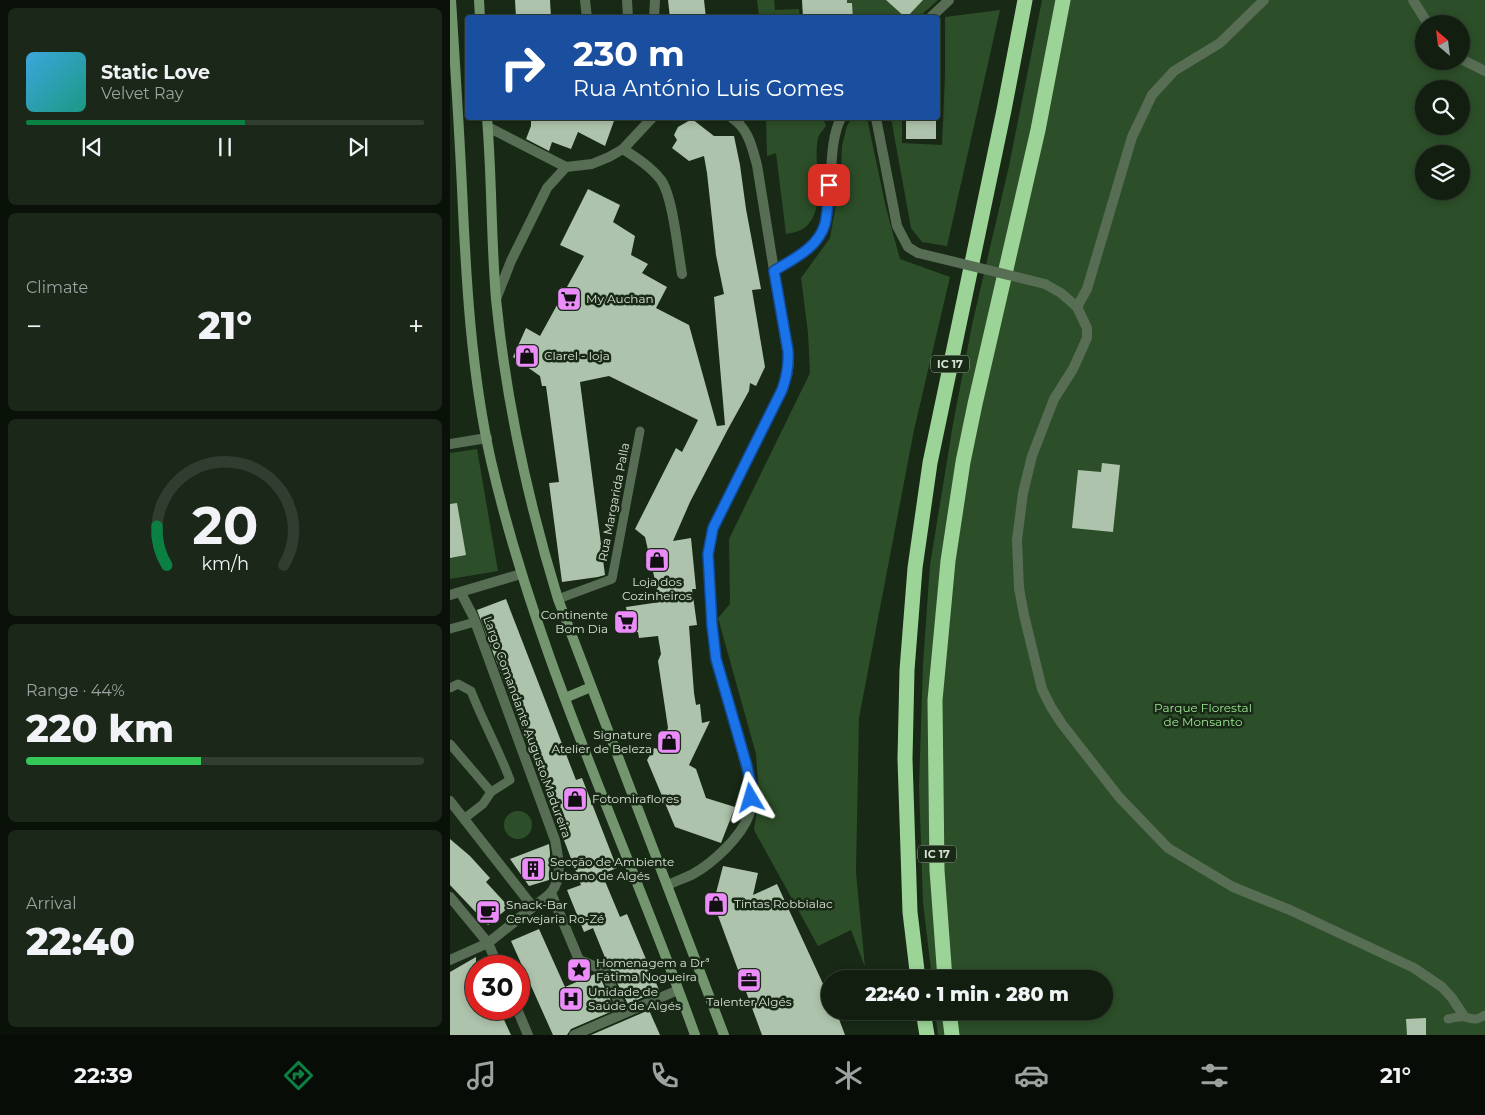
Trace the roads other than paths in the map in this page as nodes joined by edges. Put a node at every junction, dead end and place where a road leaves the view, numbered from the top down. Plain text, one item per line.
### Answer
1 (451, 0) edge
2 (479, 0) edge
3 (586, 0) edge
4 (627, 0) edge
5 (654, 0) edge
6 (949, 0) edge
7 (1025, 0) edge
8 (1064, 0) edge
9 (1264, 0) edge
10 (1413, 0) edge
11 (480, 15) edge
12 (587, 15) edge
13 (628, 15) edge
14 (654, 15) edge
15 (933, 15) edge
16 (1422, 15) edge
17 (1470, 64) edge
18 (1485, 71) edge
19 (650, 120) edge
20 (734, 120) edge
21 (840, 120) edge
22 (876, 120) edge
23 (488, 122) edge
24 (623, 149) junction
25 (566, 167) junction
26 (774, 271) junction
27 (682, 274) dead end
28 (496, 299) junction
29 (1077, 307) junction
30 (640, 431) dead end
31 (486, 438) junction
32 (450, 444) edge
33 (521, 574) junction
34 (461, 593) junction
35 (450, 595) edge
36 (558, 599) junction
37 (475, 622) junction
38 (450, 629) edge
39 (591, 687) junction
40 (450, 688) edge
41 (565, 698) junction
42 (450, 744) edge
43 (491, 792) junction
44 (450, 801) edge
45 (465, 818) junction
46 (668, 885) junction
47 (551, 893) junction
48 (450, 897) edge
49 (533, 907) junction
50 (488, 943) junction
51 (493, 955) edge
52 (450, 960) edge
53 (917, 970) edge
54 (944, 970) edge
55 (678, 990) junction
56 (624, 1013) junction
57 (1485, 1015) edge
58 (1464, 1016) junction
59 (1448, 1019) dead end
60 (522, 1020) edge
61 (924, 1020) edge
62 (950, 1020) edge
63 (528, 1035) edge
64 (574, 1035) edge
65 (695, 1035) edge
66 (724, 1035) edge
67 (926, 1035) edge
68 (952, 1035) edge

1 - 31 street
2 - 11 street
3 - 12 street
4 - 13 street
5 - 14 street
6 - 15 street
7 - 53 highway, IC 17
8 - 54 highway, IC 17
9 - 29 street
10 - 16 street
17 - 18 street
19 - 24 street
20 - 26 street
21 - 26 street
22 - 29 street, bridge
23 - 25 street
23 - 28 street
24 - 25 street
24 - 27 street
25 - 28 street
26 - 46 street
28 - 36 street
29 - 58 street
30 - 36 lane, Rua Margarida Palla
31 - 32 street
31 - 33 street
33 - 34 street
33 - 41 street
34 - 35 street
34 - 37 street, Largo Comandante Augusto Madureira
36 - 39 street
37 - 38 lane
37 - 47 street, Largo Comandante Augusto Madureira
39 - 41 street
39 - 46 street
40 - 43 lane
41 - 55 street
42 - 43 lane
43 - 45 lane
44 - 45 street
45 - 49 street
46 - 66 street
47 - 49 street
47 - 56 street
48 - 50 street
49 - 50 street
50 - 51 street
50 - 52 street
55 - 56 street
55 - 65 street
56 - 64 street
57 - 58 lane
58 - 59 lane
60 - 63 street
61 - 67 highway
62 - 68 highway

